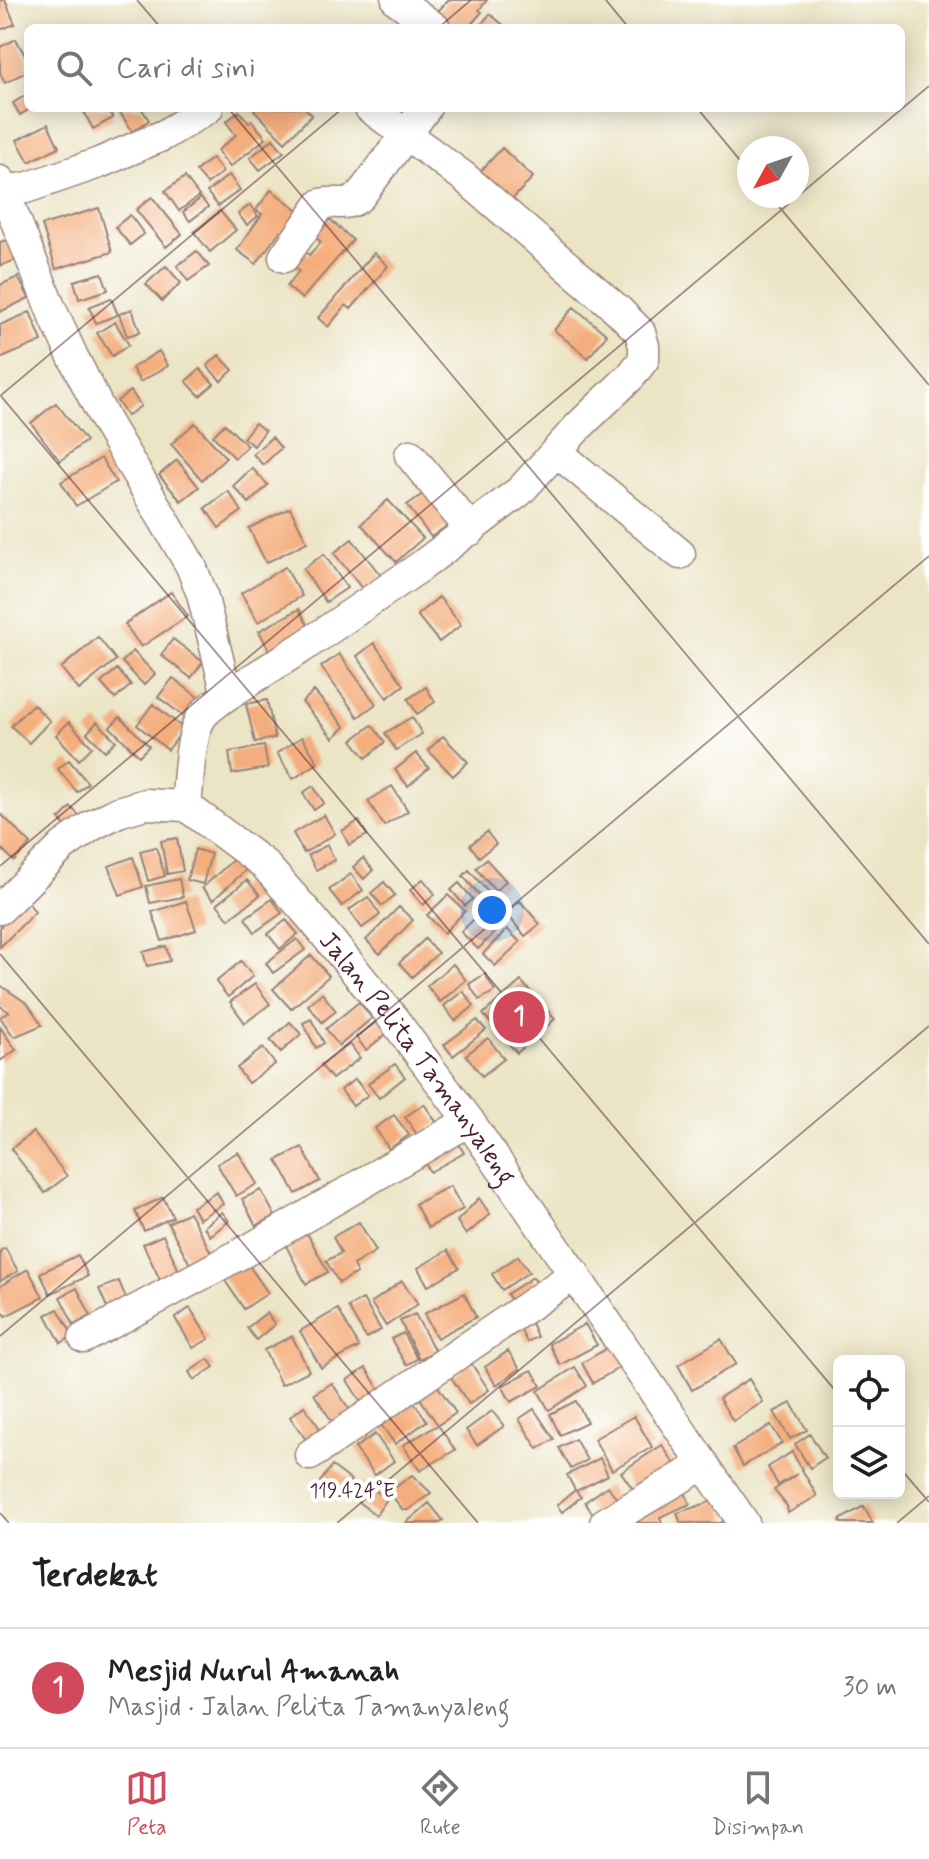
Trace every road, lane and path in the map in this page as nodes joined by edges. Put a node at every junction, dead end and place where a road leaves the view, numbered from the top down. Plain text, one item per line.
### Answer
1 (201, 112) edge
2 (376, 112) edge
3 (423, 112) edge
4 (406, 134) junction
5 (2, 185) edge
6 (284, 257) dead end
7 (557, 452) junction
8 (410, 455) dead end
9 (471, 530) junction
10 (680, 554) dead end
11 (227, 695) junction
12 (186, 806) junction
13 (0, 909) edge
14 (469, 1121) junction
15 (575, 1274) junction
16 (84, 1338) dead end
17 (310, 1455) dead end
18 (704, 1464) junction
19 (605, 1523) edge
20 (744, 1523) edge

1 - 5 street
2 - 4 street
3 - 4 street
4 - 6 street
4 - 7 street
5 - 11 street
7 - 9 street
7 - 10 street
8 - 9 street
9 - 11 street
11 - 12 street
12 - 13 street
12 - 14 street, Jalan Pelita Tamanyaleng
14 - 15 street, Jalan Pelita Tamanyaleng
14 - 16 street
15 - 17 street
15 - 18 street, Jalan Pelita Tamanyaleng
18 - 19 street
18 - 20 street, Jalan Pelita Tamanyaleng

